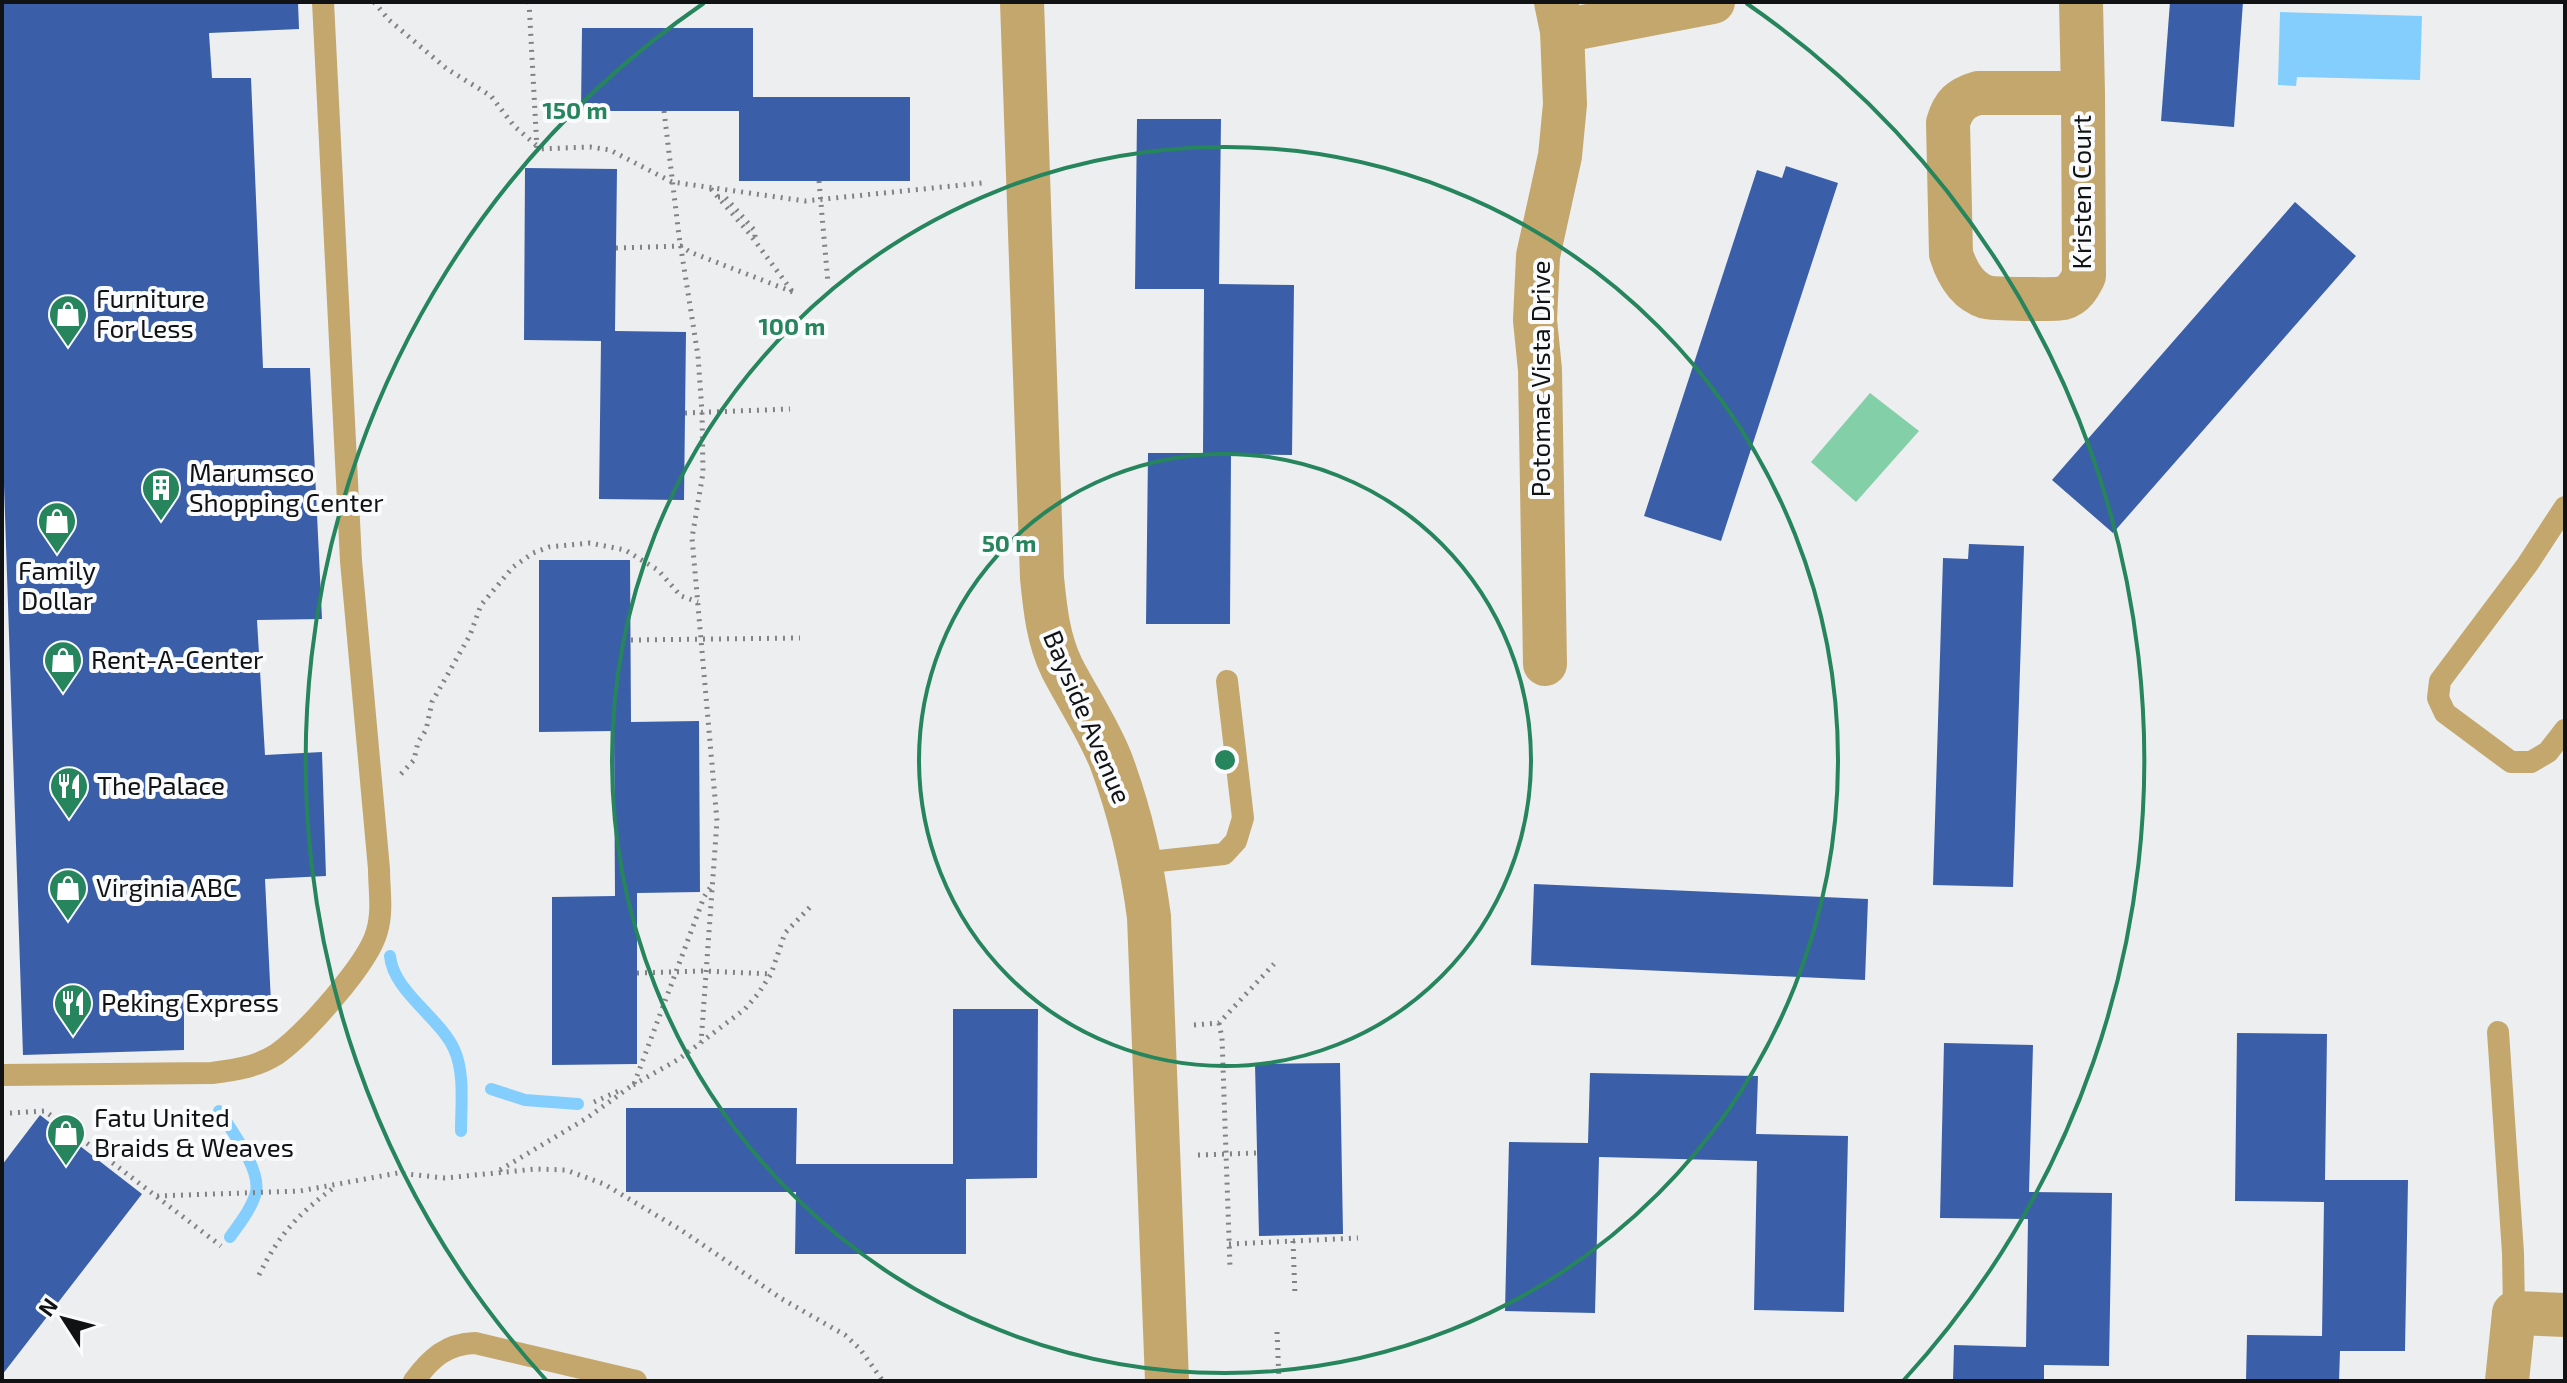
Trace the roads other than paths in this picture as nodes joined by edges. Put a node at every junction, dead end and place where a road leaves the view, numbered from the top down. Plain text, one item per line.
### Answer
1 (323, 2) edge
2 (1022, 2) edge
3 (1713, 2) edge
4 (2081, 2) edge
5 (1559, 16) edge
6 (2083, 93) junction
7 (2565, 507) edge
8 (1545, 664) dead end
9 (1227, 681) dead end
10 (2565, 730) edge
11 (1140, 863) junction
12 (2498, 1032) dead end
13 (2, 1075) edge
14 (2514, 1313) junction
15 (2565, 1315) edge
16 (414, 1381) edge
17 (636, 1381) edge
18 (1167, 1381) edge
19 (2507, 1381) edge

1 - 13 lane
2 - 11 street, Bayside Avenue
3 - 5 street
4 - 6 street, Kristen Court
5 - 8 street, Potomac Vista Drive
6 - 6 street, Kristen Court
7 - 10 lane
9 - 11 lane
11 - 18 street, Bayside Avenue
12 - 14 lane
14 - 15 street
14 - 19 street
16 - 17 lane

